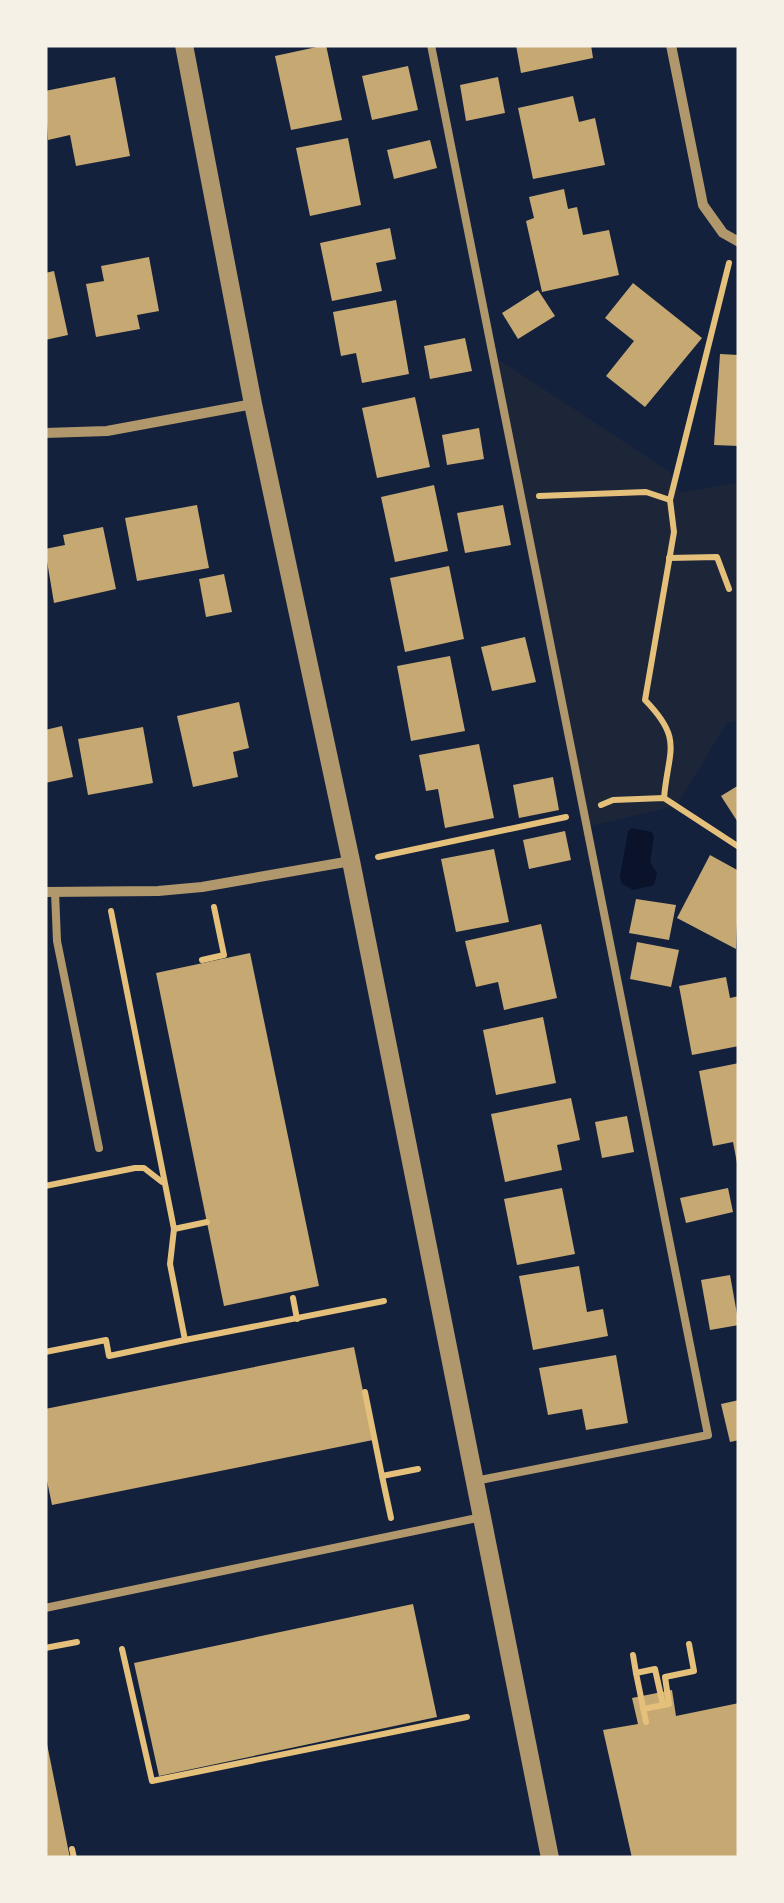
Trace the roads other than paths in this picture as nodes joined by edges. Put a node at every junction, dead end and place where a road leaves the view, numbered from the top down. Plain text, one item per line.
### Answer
1 (184, 45) edge
2 (431, 45) edge
3 (671, 45) edge
4 (737, 242) edge
5 (254, 404) junction
6 (45, 433) edge
7 (352, 862) junction
8 (50, 892) edge
9 (99, 1148) dead end
10 (475, 1481) junction
11 (482, 1516) junction
12 (45, 1608) edge
13 (550, 1858) edge

1 - 5 street
2 - 10 lane
3 - 4 street
5 - 6 street
5 - 7 street
7 - 8 street
7 - 10 street
8 - 9 lane
10 - 11 street
11 - 12 lane
11 - 13 street

